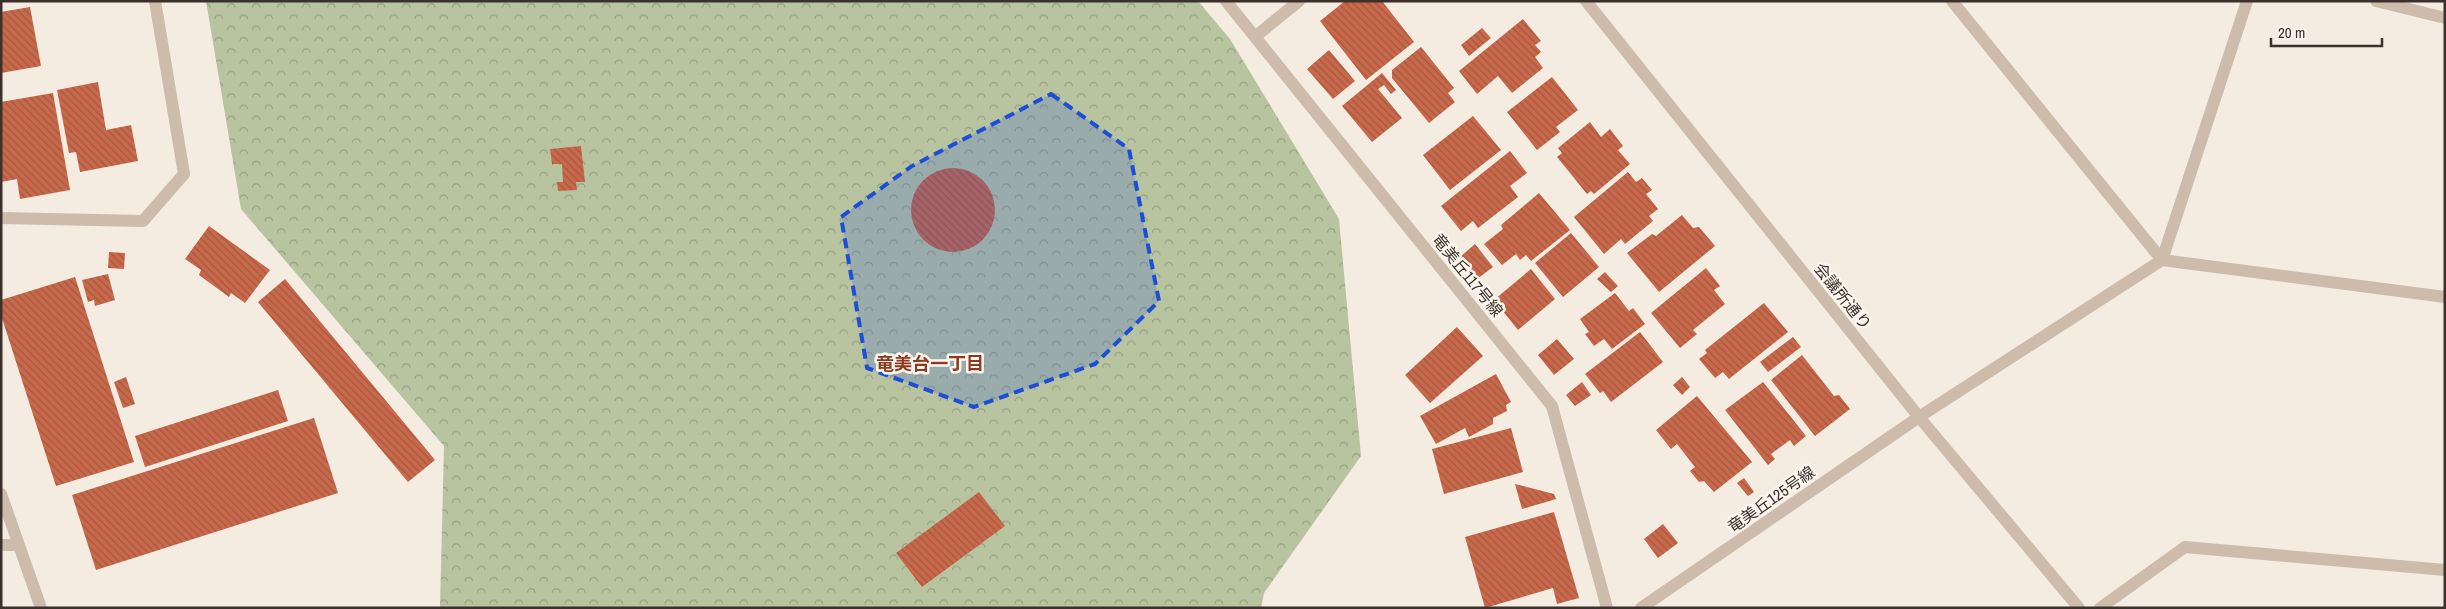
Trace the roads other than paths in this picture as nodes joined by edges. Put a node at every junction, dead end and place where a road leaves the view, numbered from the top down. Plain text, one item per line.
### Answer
1 (155, 1) edge
2 (1226, 1) edge
3 (1299, 1) edge
4 (1586, 1) edge
5 (1952, 1) edge
6 (2247, 1) edge
7 (2376, 1) edge
8 (2445, 18) edge
9 (1256, 36) junction
10 (1, 218) edge
11 (2162, 260) junction
12 (2445, 297) edge
13 (1919, 417) junction
14 (1, 494) edge
15 (1, 545) edge
16 (17, 545) junction
17 (2445, 570) edge
18 (41, 608) edge
19 (1607, 608) edge
20 (1641, 608) edge
21 (2079, 608) edge
22 (2100, 608) edge

1 - 10 street
2 - 9 street, 竜美丘117号線
3 - 9 street
4 - 13 street, 会議所通り
5 - 11 street
6 - 11 street
7 - 8 street
9 - 19 street, 竜美丘117号線
11 - 12 street
11 - 13 street, 竜美丘125号線
13 - 20 street, 竜美丘125号線
13 - 21 street, 会議所通り
14 - 16 street
15 - 16 street
16 - 18 street
17 - 22 street

